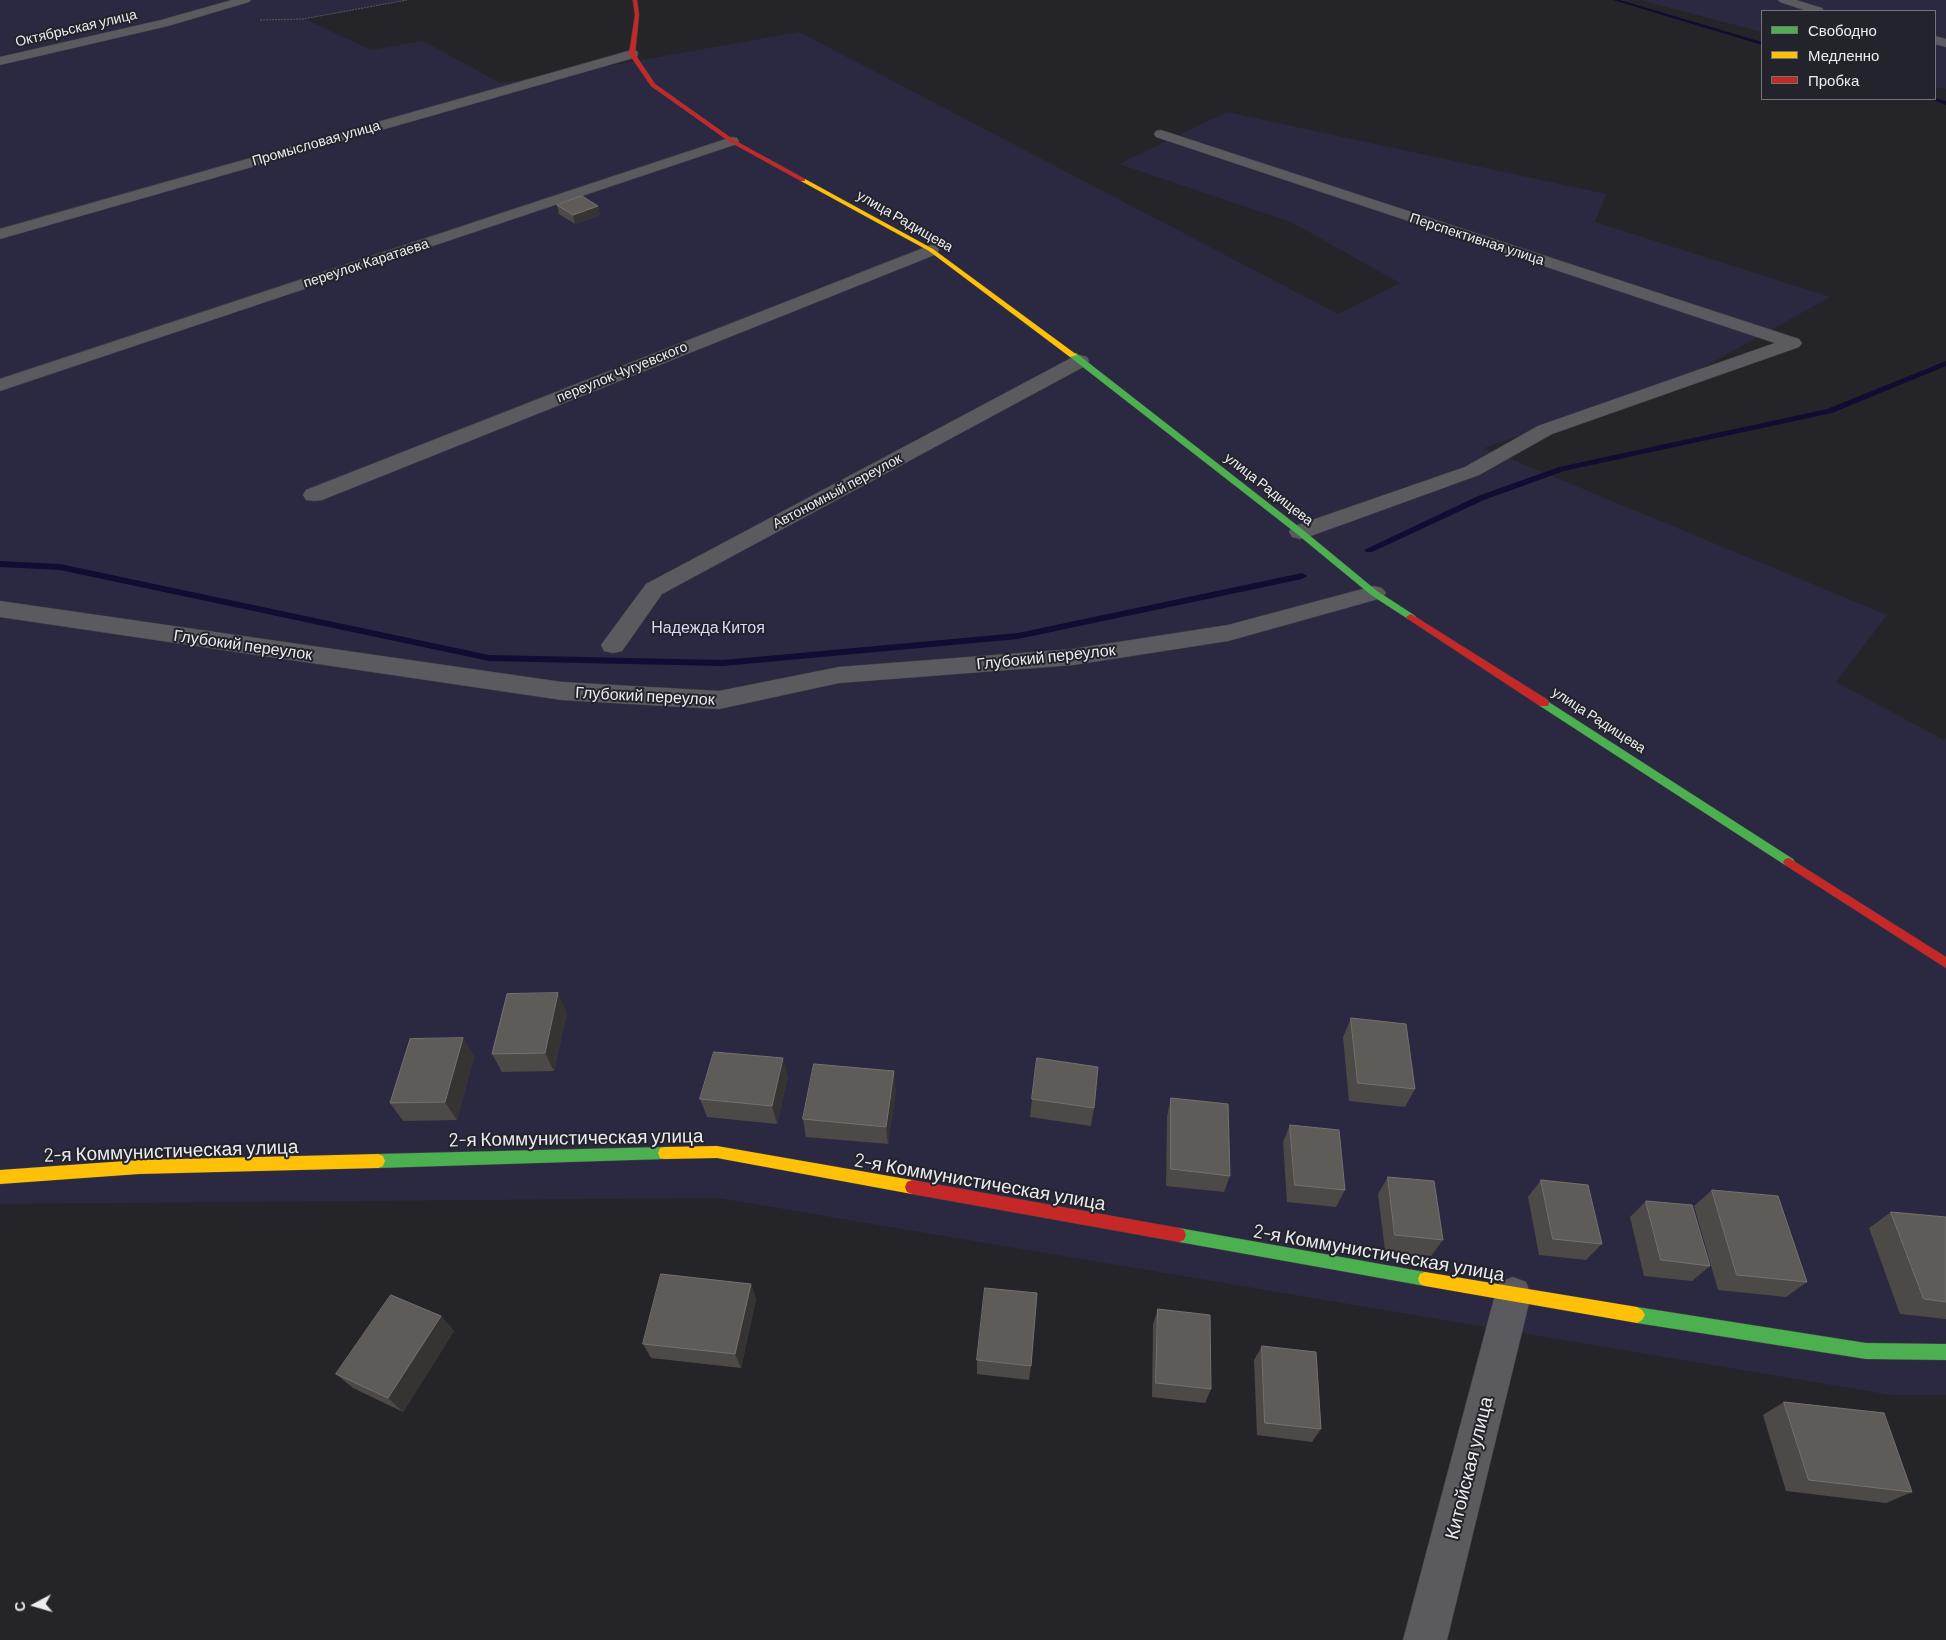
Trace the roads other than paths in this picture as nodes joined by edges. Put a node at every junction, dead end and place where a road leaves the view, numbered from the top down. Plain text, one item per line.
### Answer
1 (245, 0) edge
2 (635, 0) edge
3 (1784, 0) edge
4 (1815, 10) edge
5 (632, 54) junction
6 (0, 62) edge
7 (1161, 134) dead end
8 (732, 141) junction
9 (0, 234) edge
10 (930, 250) junction
11 (1080, 361) junction
12 (0, 385) edge
13 (314, 495) dead end
14 (1300, 532) junction
15 (1374, 593) junction
16 (0, 609) edge
17 (613, 645) dead end
18 (1946, 963) edge
19 (0, 1177) edge
20 (1513, 1295) junction
21 (1946, 1352) edge
22 (1425, 1640) edge

1 - 6 street, Октябрьская улица
2 - 5 street
3 - 4 street
5 - 8 street, улица Радищева
5 - 9 street, Промысловая улица
7 - 14 street, Перспективная улица
8 - 10 street, улица Радищева
8 - 12 street, переулок Каратаева
10 - 11 street, улица Радищева
10 - 13 street, переулок Чугуевского
11 - 14 street, улица Радищева
11 - 17 street, Автономный переулок
14 - 15 street, улица Радищева
15 - 16 street, Глубокий переулок
15 - 18 street, улица Радищева
19 - 20 street, 2-я Коммунистическая улица
20 - 21 street, 2-я Коммунистическая улица
20 - 22 street, Китойская улица

